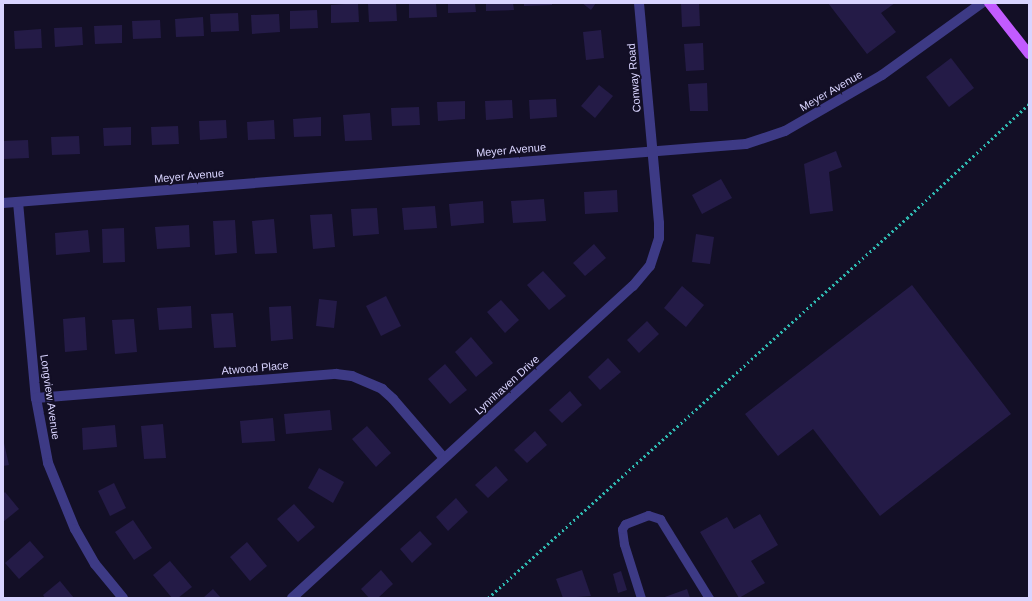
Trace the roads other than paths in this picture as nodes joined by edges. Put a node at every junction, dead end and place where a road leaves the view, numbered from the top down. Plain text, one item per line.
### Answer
1 (639, 3) edge
2 (982, 3) edge
3 (989, 3) edge
4 (1029, 54) edge
5 (652, 151) junction
6 (18, 202) junction
7 (3, 203) edge
8 (36, 398) junction
9 (444, 458) junction
10 (122, 598) edge
11 (292, 598) edge
12 (641, 598) edge
13 (709, 598) edge

1 - 5 street, Conway Road
2 - 5 street, Meyer Avenue
3 - 4 main road
5 - 6 street, Meyer Avenue
5 - 9 street, Lynnhaven Drive
6 - 7 street, Meyer Avenue
6 - 8 street, Longview Avenue
8 - 9 street, Atwood Place
8 - 10 street, Longview Avenue
9 - 11 street, Lynnhaven Drive
12 - 13 lane

